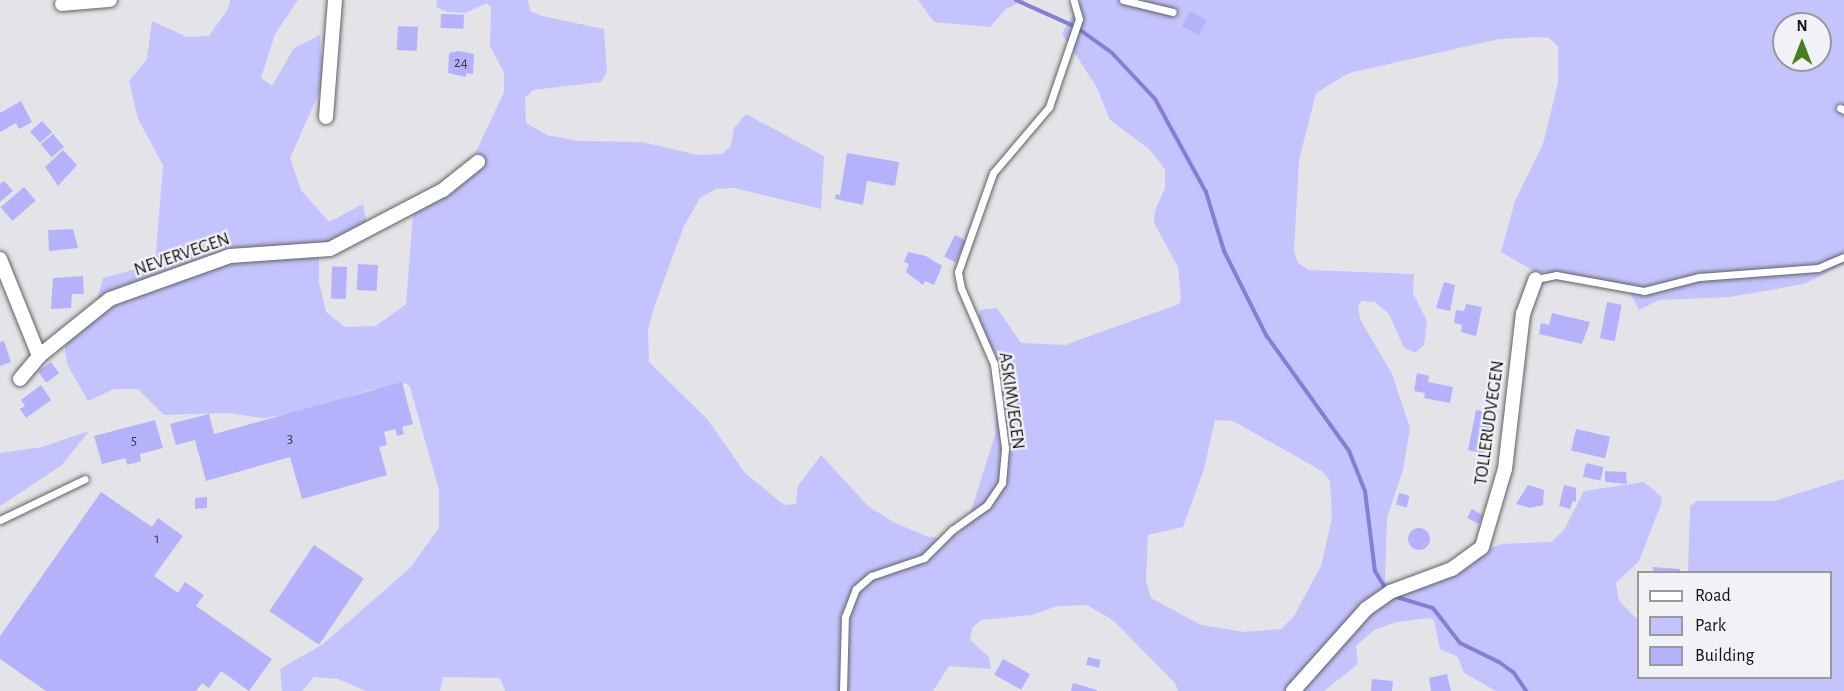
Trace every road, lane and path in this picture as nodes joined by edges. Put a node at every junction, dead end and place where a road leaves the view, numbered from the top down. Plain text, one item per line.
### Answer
1 (110, 0) edge
2 (335, 0) edge
3 (1072, 0) edge
4 (1123, 0) edge
5 (62, 4) dead end
6 (1173, 12) dead end
7 (326, 117) dead end
8 (478, 162) dead end
9 (1844, 257) edge
10 (0, 259) edge
11 (1536, 279) joint
12 (39, 356) junction
13 (20, 379) dead end
14 (85, 479) dead end
15 (0, 520) edge
16 (843, 691) edge
17 (1293, 691) edge

1 - 5 street
2 - 7 street
3 - 16 lane, ASKIMVEGEN
4 - 6 lane
8 - 12 street, NEVERVEGEN
9 - 11 lane
10 - 12 street
11 - 17 street, TOLLERUDVEGEN
12 - 13 street, NEVERVEGEN
14 - 15 lane

